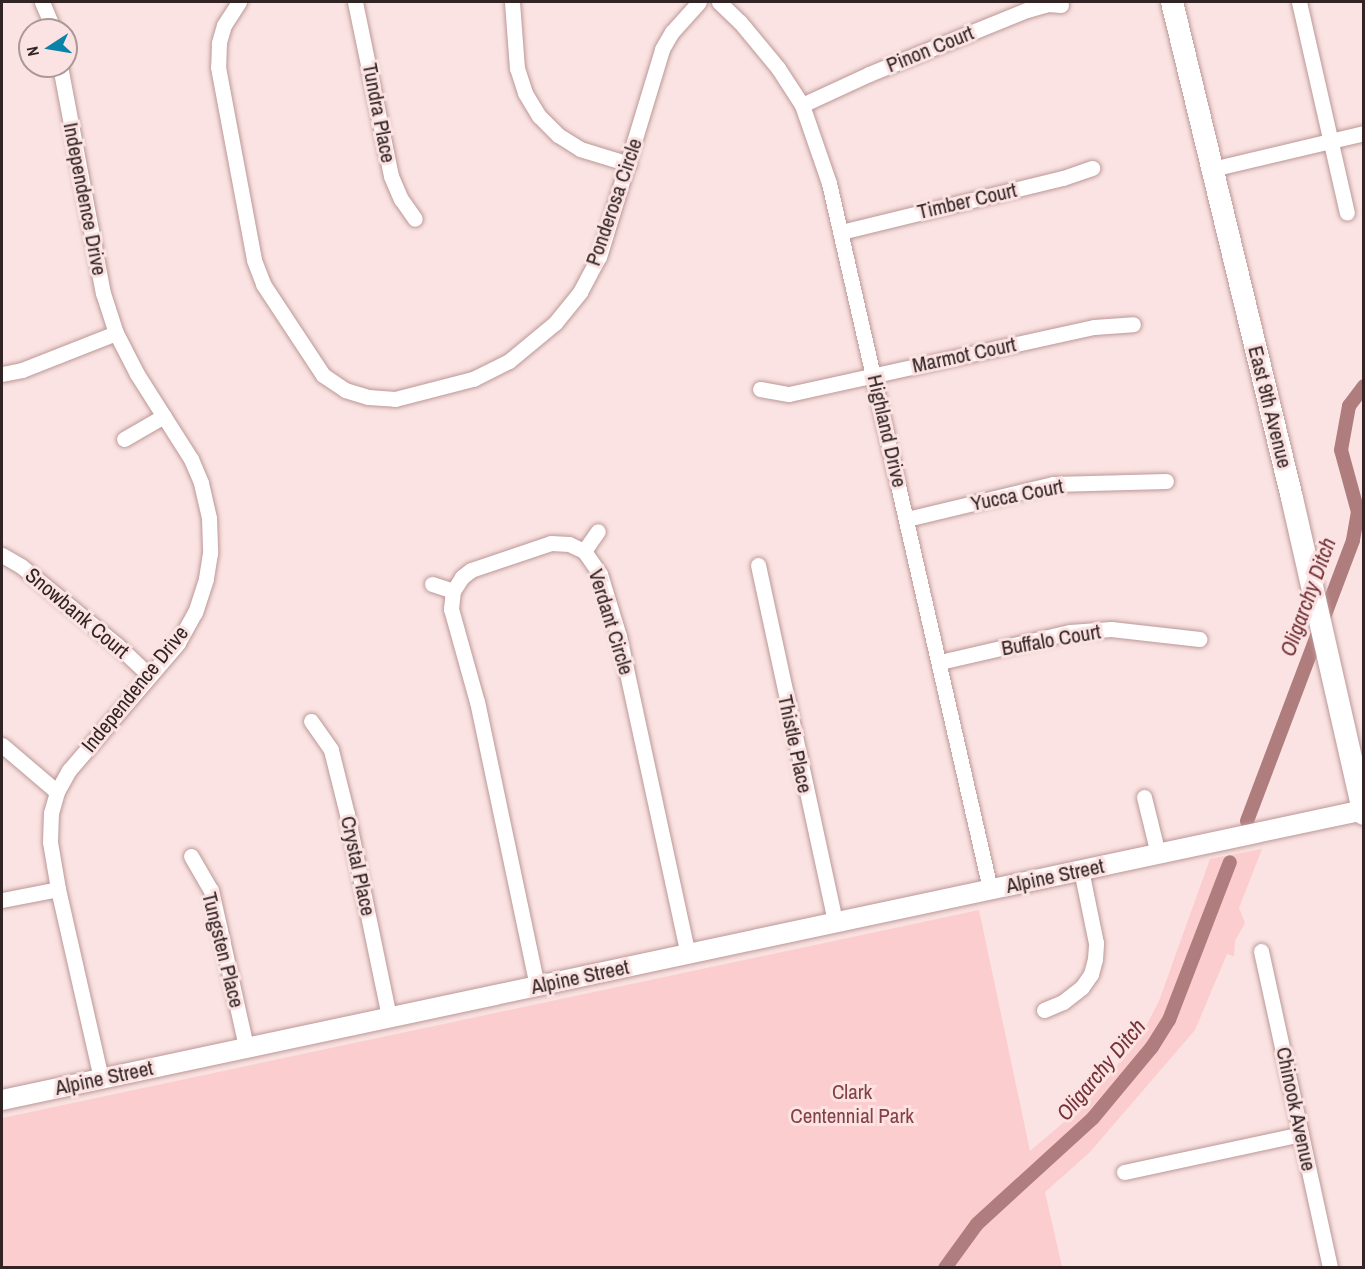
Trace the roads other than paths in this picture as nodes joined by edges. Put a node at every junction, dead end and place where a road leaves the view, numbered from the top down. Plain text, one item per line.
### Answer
1 (42, 2) edge
2 (355, 2) edge
3 (512, 2) edge
4 (699, 2) edge
5 (719, 2) edge
6 (1172, 2) edge
7 (1299, 2) edge
8 (232, 4) edge
9 (1061, 5) dead end
10 (49, 18) edge
11 (62, 78) edge
12 (802, 105) junction
13 (1364, 133) edge
14 (1332, 141) junction
15 (629, 164) junction
16 (1092, 168) dead end
17 (1212, 169) junction
18 (1347, 213) dead end
19 (415, 219) dead end
20 (841, 232) junction
21 (1133, 324) dead end
22 (116, 333) junction
23 (2, 374) edge
24 (874, 375) junction
25 (760, 389) dead end
26 (164, 416) junction
27 (124, 439) dead end
28 (1166, 481) dead end
29 (907, 519) junction
30 (598, 531) dead end
31 (584, 551) junction
32 (2, 555) edge
33 (758, 565) dead end
34 (432, 584) dead end
35 (453, 591) junction
36 (1199, 639) dead end
37 (940, 663) junction
38 (149, 675) junction
39 (311, 721) dead end
40 (2, 745) edge
41 (57, 792) junction
42 (1144, 797) dead end
43 (1363, 811) edge
44 (1158, 854) junction
45 (191, 856) dead end
46 (1081, 870) junction
47 (58, 889) junction
48 (990, 889) junction
49 (2, 900) edge
50 (835, 922) junction
51 (1261, 951) dead end
52 (688, 954) junction
53 (537, 986) junction
54 (1044, 1010) dead end
55 (389, 1017) junction
56 (246, 1047) junction
57 (101, 1079) junction
58 (2, 1100) edge
59 (1301, 1134) junction
60 (1124, 1172) dead end
61 (1330, 1268) edge

1 - 10 street
2 - 19 street, Tundra Place
3 - 15 street
4 - 15 street, Ponderosa Circle
5 - 12 street, Highland Drive
6 - 17 main road, East 9th Avenue
7 - 14 street
8 - 15 street, Ponderosa Circle
9 - 12 street, Pinon Court
11 - 22 street, Independence Drive
12 - 20 street, Highland Drive
13 - 14 street
14 - 17 street
14 - 18 street
16 - 20 street, Timber Court
17 - 43 main road, East 9th Avenue
20 - 24 street, Highland Drive
21 - 24 street, Marmot Court
22 - 23 street
22 - 26 street, Independence Drive
24 - 25 street, Marmot Court
24 - 29 street, Highland Drive
26 - 27 street
26 - 38 street, Independence Drive
28 - 29 street, Yucca Court
29 - 37 street, Highland Drive
30 - 31 street
31 - 35 street, Verdant Circle
31 - 52 street, Verdant Circle
32 - 38 street, Snowbank Court
33 - 50 street, Thistle Place
34 - 35 street
35 - 53 street
36 - 37 street, Buffalo Court
37 - 48 street, Highland Drive
38 - 41 street, Independence Drive
39 - 55 street, Crystal Place
40 - 41 street
41 - 47 street, Independence Drive
42 - 44 street
43 - 44 street, Alpine Street
44 - 46 street, Alpine Street
45 - 56 street, Tungsten Place
46 - 48 street, Alpine Street
46 - 54 street
47 - 49 street
47 - 57 street, Independence Drive
48 - 50 street, Alpine Street
50 - 52 street, Alpine Street
51 - 59 street, Chinook Avenue
52 - 53 street, Alpine Street
53 - 55 street, Alpine Street
55 - 56 street, Alpine Street
56 - 57 street, Alpine Street
57 - 58 street, Alpine Street
59 - 60 street
59 - 61 street, Chinook Avenue

